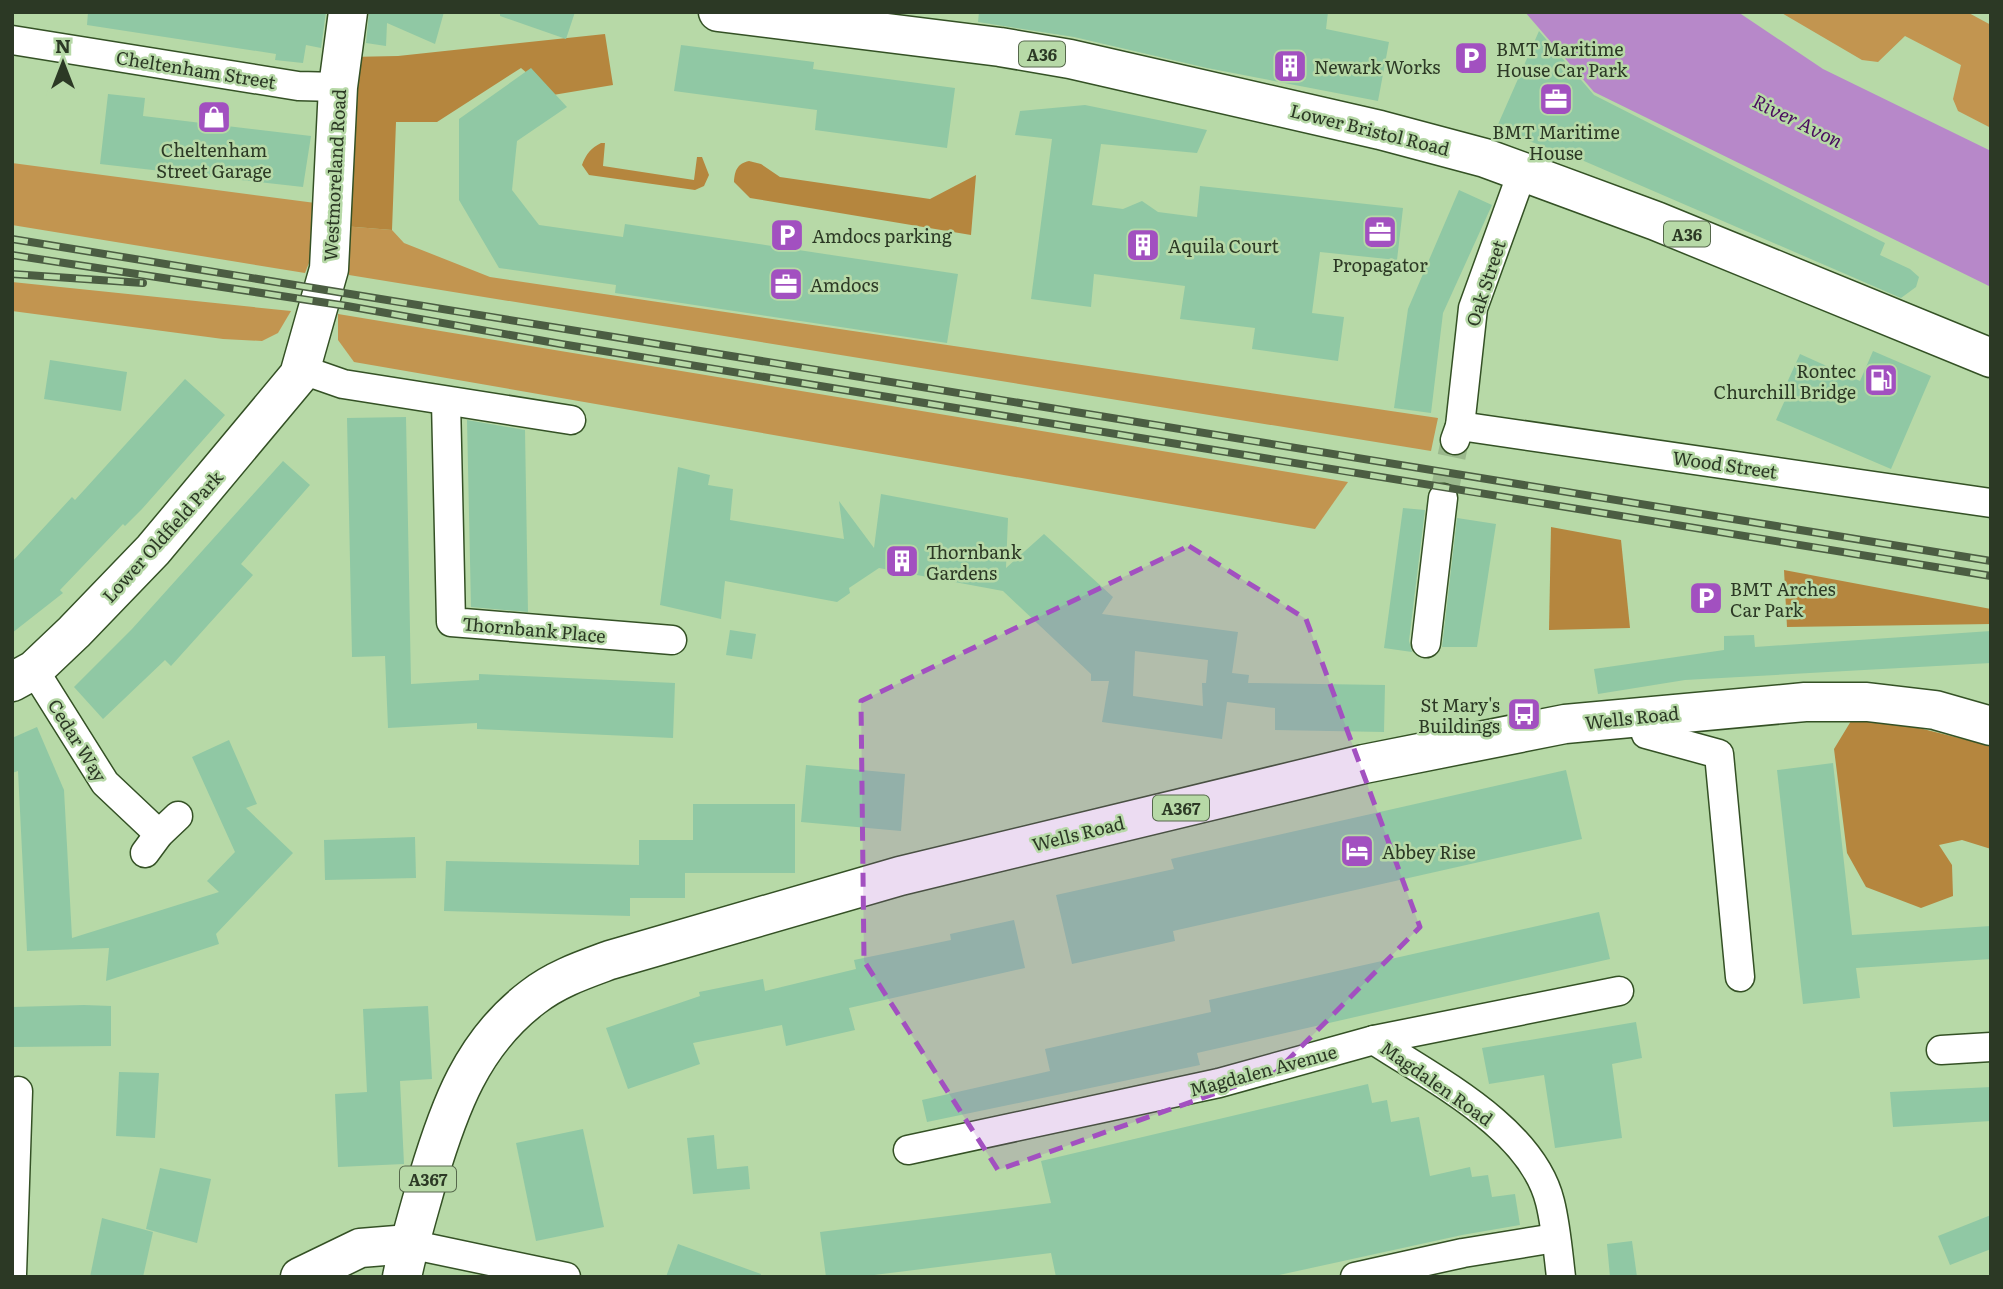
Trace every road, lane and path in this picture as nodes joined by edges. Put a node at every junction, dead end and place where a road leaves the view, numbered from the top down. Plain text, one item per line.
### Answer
1 (348, 12) edge
2 (718, 12) edge
3 (12, 40) edge
4 (338, 87) junction
5 (1523, 170) junction
6 (1991, 358) edge
7 (300, 372) junction
8 (446, 401) junction
9 (571, 420) dead end
10 (1458, 433) joint
11 (1443, 498) tunnel mouth
12 (1991, 503) edge
13 (672, 640) dead end
14 (1426, 643) dead end
15 (23, 676) edge
16 (1640, 716) junction
17 (1991, 726) edge
18 (161, 835) dead end
19 (1740, 977) dead end
20 (1619, 991) dead end
21 (1374, 1040) junction
22 (1991, 1047) edge
23 (1941, 1050) dead end
24 (22, 1090) edge
25 (908, 1150) dead end
26 (1555, 1238) junction
27 (406, 1261) edge
28 (12, 1274) edge
29 (300, 1277) edge
30 (566, 1277) edge
31 (1355, 1277) edge
32 (1561, 1277) edge

1 - 4 main road, Westmoreland Road
2 - 5 main road, Lower Bristol Road / A36
3 - 4 street, Cheltenham Street
4 - 7 main road, Westmoreland Road
5 - 6 main road, Lower Bristol Road / A36
5 - 10 street, Oak Street
7 - 8 street
7 - 15 main road, Lower Oldfield Park
8 - 9 street
8 - 13 street, Thornbank Place
10 - 12 street, Wood Street
11 - 14 street
15 - 18 street, Cedar Way
16 - 17 main road, Wells Road / A367
16 - 19 street
16 - 27 main road, Wells Road / A367
20 - 21 street, Magdalen Avenue
21 - 25 street, Magdalen Avenue
21 - 26 street, Magdalen Road
22 - 23 street
24 - 28 street
26 - 31 street
26 - 32 street, Magdalen Road
27 - 29 main road
27 - 30 street

